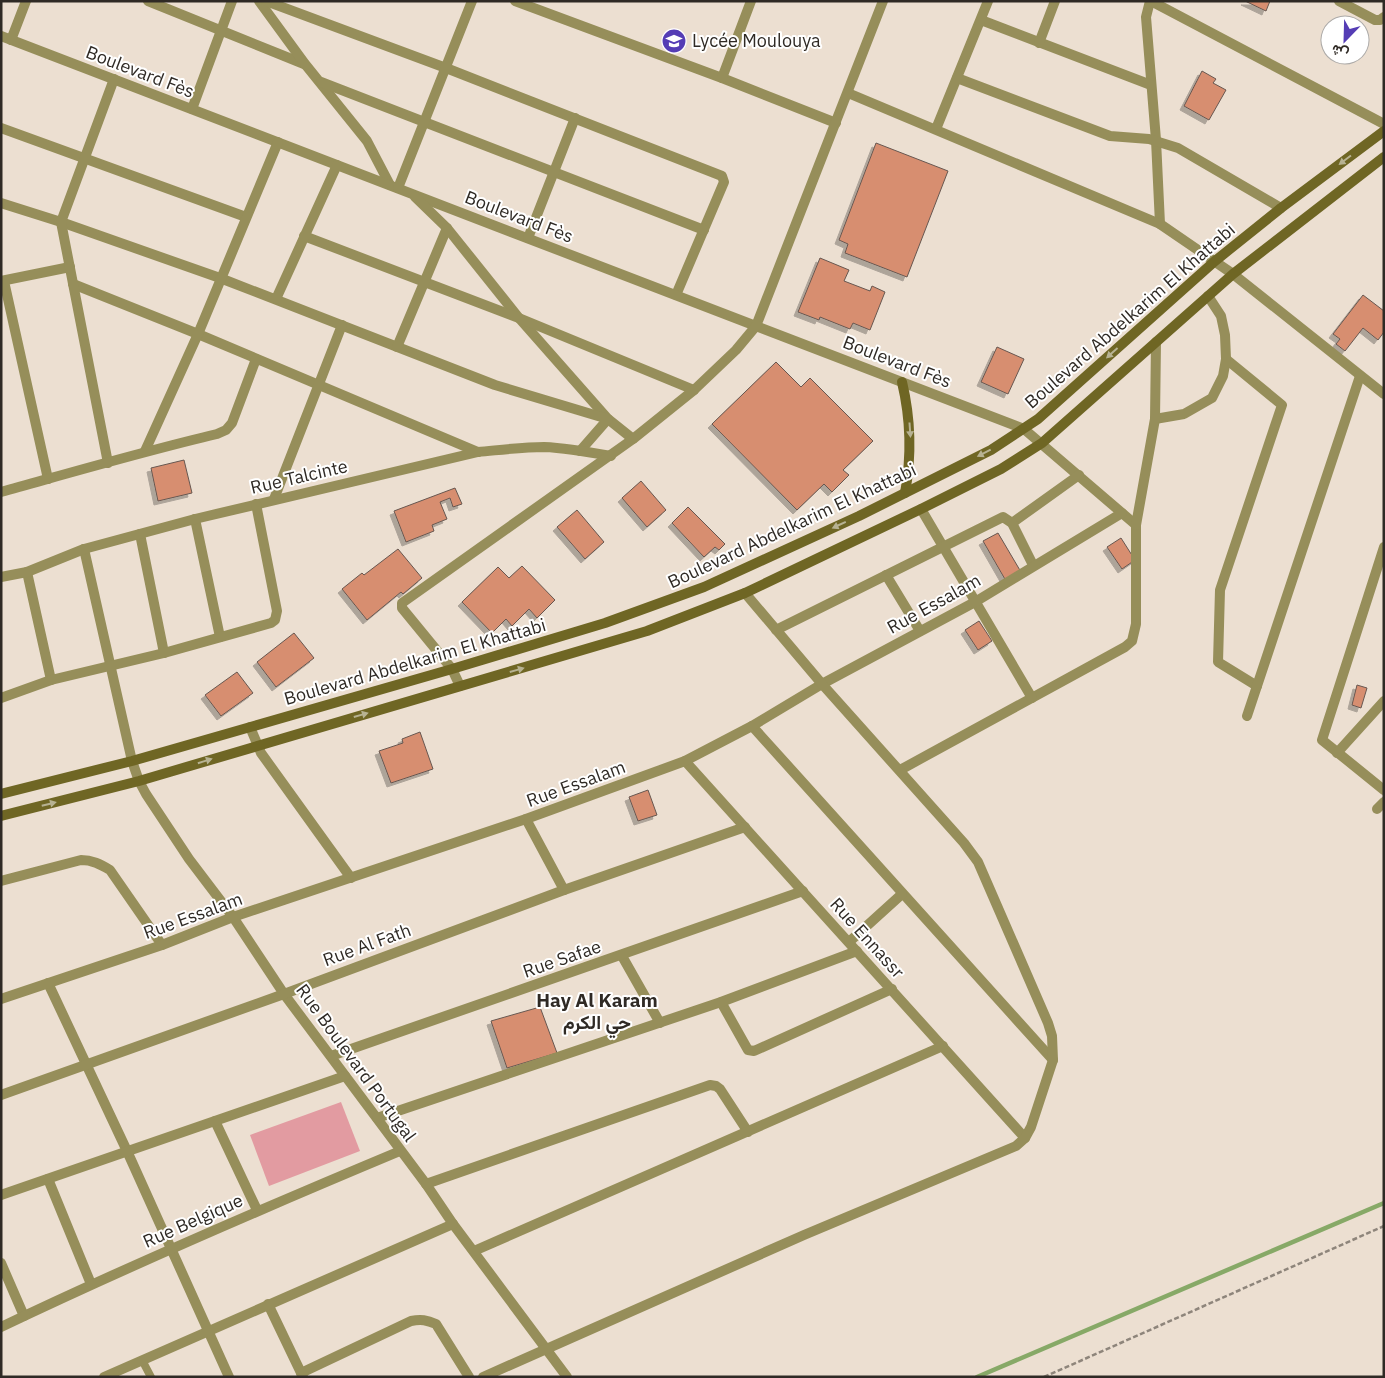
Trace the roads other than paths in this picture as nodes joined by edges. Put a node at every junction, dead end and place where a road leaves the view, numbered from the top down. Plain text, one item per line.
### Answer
1 (26, 1) edge
2 (148, 1) edge
3 (232, 1) edge
4 (259, 1) edge
5 (266, 1) edge
6 (472, 1) edge
7 (515, 1) edge
8 (751, 1) edge
9 (883, 1) edge
10 (988, 1) edge
11 (1055, 1) edge
12 (1150, 1) edge
13 (1339, 1) edge
14 (1384, 17) edge
15 (981, 20) junction
16 (221, 29) junction
17 (6, 38) edge
18 (1039, 43) junction
19 (305, 64) junction
20 (446, 68) junction
21 (722, 78) junction
22 (957, 78) junction
23 (114, 79) junction
24 (321, 82) junction
25 (1151, 85) junction
26 (848, 93) junction
27 (192, 109) junction
28 (575, 118) junction
29 (425, 122) junction
30 (836, 123) junction
31 (1384, 124) edge
32 (1, 128) edge
33 (936, 129) junction
34 (1384, 131) edge
35 (1156, 140) junction
36 (278, 142) junction
37 (1384, 157) edge
38 (84, 158) junction
39 (337, 165) junction
40 (554, 173) junction
41 (394, 187) junction
42 (411, 193) junction
43 (1, 203) edge
44 (1281, 208) junction
45 (246, 217) junction
46 (61, 222) junction
47 (1160, 224) junction
48 (447, 228) junction
49 (704, 230) junction
50 (304, 236) junction
51 (528, 238) junction
52 (1215, 261) junction
53 (70, 267) junction
54 (1233, 274) junction
55 (220, 278) junction
56 (2, 281) edge
57 (424, 282) junction
58 (73, 284) junction
59 (676, 295) junction
60 (1208, 296) junction
61 (276, 299) junction
62 (519, 318) junction
63 (342, 325) junction
64 (756, 326) junction
65 (198, 334) junction
66 (1156, 342) junction
67 (396, 347) junction
68 (256, 359) junction
69 (1226, 359) junction
70 (1360, 376) junction
71 (902, 382) junction
72 (319, 385) junction
73 (694, 390) junction
74 (1384, 394) edge
75 (608, 419) junction
76 (1155, 419) junction
77 (1024, 429) junction
78 (633, 439) junction
79 (1042, 443) junction
80 (580, 450) junction
81 (145, 451) junction
82 (478, 452) junction
83 (611, 456) junction
84 (108, 463) junction
85 (1079, 475) junction
86 (48, 479) junction
87 (1, 492) edge
88 (904, 494) junction
89 (274, 499) junction
90 (256, 504) junction
91 (921, 509) junction
92 (1122, 513) junction
93 (196, 519) junction
94 (1012, 523) junction
95 (1136, 525) junction
96 (140, 534) junction
97 (943, 547) junction
98 (1384, 547) edge
99 (84, 548) junction
100 (1033, 566) junction
101 (27, 572) junction
102 (886, 575) junction
103 (1, 578) edge
104 (745, 593) junction
105 (975, 602) junction
106 (776, 630) junction
107 (920, 631) junction
108 (220, 637) junction
109 (164, 652) junction
110 (110, 666) junction
111 (452, 669) junction
112 (51, 680) junction
113 (822, 684) junction
114 (460, 686) junction
115 (1257, 686) junction
116 (1, 698) edge
117 (1032, 698) junction
118 (1384, 701) edge
119 (1247, 716) dead end
120 (752, 726) junction
121 (250, 727) junction
122 (257, 745) junction
123 (1337, 753) junction
124 (132, 761) junction
125 (685, 761) junction
126 (900, 770) junction
127 (139, 781) junction
128 (1384, 790) edge
129 (1, 794) edge
130 (1, 816) edge
131 (526, 819) junction
132 (745, 827) junction
133 (351, 878) junction
134 (1, 881) edge
135 (564, 890) junction
136 (803, 891) junction
137 (902, 894) junction
138 (233, 918) junction
139 (849, 942) junction
140 (162, 945) junction
141 (857, 951) junction
142 (622, 956) junction
143 (48, 983) junction
144 (892, 989) junction
145 (284, 994) junction
146 (1, 999) edge
147 (720, 1002) junction
148 (660, 1023) junction
149 (943, 1046) junction
150 (331, 1056) junction
151 (1053, 1060) junction
152 (86, 1066) junction
153 (345, 1076) junction
154 (1, 1095) edge
155 (377, 1118) junction
156 (215, 1121) junction
157 (748, 1132) junction
158 (1025, 1138) junction
159 (127, 1151) junction
160 (400, 1151) junction
161 (48, 1179) junction
162 (426, 1184) junction
163 (1, 1195) edge
164 (257, 1210) junction
165 (453, 1224) junction
166 (171, 1249) junction
167 (474, 1251) junction
168 (1, 1263) edge
169 (91, 1284) junction
170 (268, 1304) junction
171 (24, 1316) junction
172 (1, 1327) edge
173 (208, 1330) junction
174 (547, 1350) junction
175 (142, 1360) junction
176 (302, 1375) edge
177 (104, 1377) edge
178 (151, 1377) edge
179 (229, 1377) edge
180 (469, 1377) edge
181 (482, 1377) edge
182 (567, 1377) edge

1 - 17 street
2 - 16 street
3 - 16 street
4 - 19 street
5 - 20 street
6 - 20 street
7 - 21 street
8 - 21 street
9 - 26 street
10 - 15 street
11 - 18 street
12 - 25 street
12 - 31 street
13 - 14 street
15 - 18 street
15 - 22 street
16 - 19 street
16 - 27 street
17 - 23 street, Boulevard Fès
18 - 25 street
19 - 24 street
20 - 28 street
20 - 29 street
21 - 30 street
22 - 33 street
22 - 35 street
23 - 27 street, Boulevard Fès
23 - 38 street
24 - 29 street
24 - 41 street
25 - 35 street
26 - 30 street
26 - 33 street
27 - 36 street, Boulevard Fès
28 - 40 street
28 - 49 street
29 - 40 street
29 - 41 street
30 - 64 street
32 - 38 street
33 - 47 street
34 -> 44 street, Boulevard Abdelkarim El Khattabi
35 - 44 street
35 - 47 street
36 - 39 street, Boulevard Fès
36 - 45 street
37 - 54 street, Boulevard Abdelkarim El Khattabi
38 - 45 street
38 - 46 street
39 - 41 street, Boulevard Fès
39 - 50 street
40 - 49 street
40 - 51 street
41 - 42 street, Boulevard Fès
42 - 48 street
42 - 51 street, Boulevard Fès
43 - 46 street
44 - 52 street, Boulevard Abdelkarim El Khattabi
45 - 55 street
46 - 53 street
46 - 55 street
47 - 52 street
48 - 57 street
48 - 62 street
49 - 59 street
50 - 57 street
50 - 61 street
51 - 59 street, Boulevard Fès
52 - 54 street
52 -> 77 street, Boulevard Abdelkarim El Khattabi
53 - 56 street
53 - 58 street
54 - 60 street, Boulevard Abdelkarim El Khattabi
54 - 70 street
55 - 61 street
55 - 65 street
56 - 86 street
57 - 62 street
57 - 67 street
58 - 65 street
58 - 84 street
59 - 64 street, Boulevard Fès
60 - 66 street, Boulevard Abdelkarim El Khattabi
60 - 69 street
61 - 63 street
62 - 73 street
62 - 75 street
63 - 67 street
63 - 72 street
64 - 71 street, Boulevard Fès
64 - 73 street
65 - 68 street
65 - 81 street
66 - 76 street
66 - 79 street, Boulevard Abdelkarim El Khattabi
67 - 75 street
68 - 72 street
68 - 81 street
69 - 76 street
69 - 115 street
70 - 74 street
70 - 115 street
71 - 77 street, Boulevard Fès
71 -> 88 street
72 - 82 street
72 - 89 street
73 - 78 street
75 - 78 street
75 - 80 street
76 - 95 street
77 - 79 street, Boulevard Fès
77 -> 88 street, Boulevard Abdelkarim El Khattabi
78 - 83 street
79 - 85 street, Boulevard Fès
79 - 91 street, Boulevard Abdelkarim El Khattabi
80 - 82 street, Rue Talcinte
80 - 83 street, Rue Talcinte
81 - 84 street
82 - 89 street, Rue Talcinte
83 - 111 street
84 - 86 street
85 - 92 street, Boulevard Fès
85 - 94 street
86 - 87 street
88 -> 111 street, Boulevard Abdelkarim El Khattabi
89 - 90 street, Rue Talcinte
90 - 93 street, Rue Talcinte
90 - 108 street
91 - 97 street
91 - 104 street, Boulevard Abdelkarim El Khattabi
92 - 95 street, Boulevard Fès
92 - 100 street, Rue Essalam
93 - 96 street, Rue Talcinte
93 - 108 street
94 - 97 street
94 - 100 street
95 - 117 street
96 - 99 street, Rue Talcinte
96 - 109 street
97 - 102 street
97 - 105 street
98 - 123 street
99 - 101 street, Rue Talcinte
99 - 110 street, Rue Boulevard Portugal
100 - 105 street, Rue Essalam
101 - 103 street, Rue Talcinte
101 - 112 street
102 - 106 street
102 - 107 street
104 - 106 street
114 -> 104 street, Boulevard Abdelkarim El Khattabi
105 - 107 street, Rue Essalam
105 - 117 street
106 - 113 street
107 - 113 street, Rue Essalam
108 - 109 street
109 - 110 street
110 - 112 street
110 - 124 street, Rue Boulevard Portugal
111 - 114 street
111 - 121 street, Boulevard Abdelkarim El Khattabi
112 - 116 street
113 - 120 street, Rue Essalam
113 - 126 street
122 -> 114 street, Boulevard Abdelkarim El Khattabi
115 - 119 street
117 - 126 street
118 - 123 street
120 - 125 street, Rue Essalam
120 - 137 street
121 - 122 street
121 - 124 street, Boulevard Abdelkarim El Khattabi
127 -> 122 street, Boulevard Abdelkarim El Khattabi
122 - 133 street
123 - 128 street
124 - 127 street, Rue Boulevard Portugal
124 - 129 street, Boulevard Abdelkarim El Khattabi
125 - 131 street, Rue Essalam
125 - 132 street, Rue Ennassr
126 - 151 street
130 -> 127 street, Boulevard Abdelkarim El Khattabi
127 - 138 street, Rue Boulevard Portugal
131 - 133 street, Rue Essalam
131 - 135 street
132 - 135 street, Rue Al Fath
132 - 136 street, Rue Ennassr
133 - 138 street, Rue Essalam
134 - 140 street
135 - 145 street, Rue Al Fath
136 - 139 street, Rue Ennassr
136 - 142 street, Rue Safae
137 - 139 street
137 - 151 street
138 - 140 street, Rue Essalam
138 - 145 street, Rue Boulevard Portugal
139 - 141 street, Rue Ennassr
140 - 143 street, Rue Essalam
141 - 144 street, Rue Ennassr
141 - 147 street
142 - 148 street
142 - 150 street, Rue Safae
143 - 146 street, Rue Essalam
143 - 152 street
144 - 147 street
144 - 149 street, Rue Ennassr
145 - 150 street, Rue Boulevard Portugal
145 - 152 street, Rue Al Fath
147 - 148 street
148 - 155 street
149 - 157 street
149 - 158 street, Rue Ennassr
150 - 153 street, Rue Boulevard Portugal
151 - 158 street
152 - 154 street, Rue Al Fath
152 - 159 street
153 - 155 street, Rue Boulevard Portugal
153 - 156 street
155 - 160 street, Rue Boulevard Portugal
156 - 159 street
156 - 164 street
157 - 162 street
157 - 167 street
158 - 174 street
159 - 161 street
159 - 166 street
160 - 162 street, Rue Boulevard Portugal
160 - 164 street, Rue Belgique
161 - 163 street
161 - 169 street
162 - 165 street, Rue Boulevard Portugal
164 - 166 street, Rue Belgique
165 - 167 street, Rue Boulevard Portugal
165 - 170 street
166 - 169 street, Rue Belgique
166 - 173 street
167 - 174 street, Rue Boulevard Portugal
168 - 171 street
169 - 171 street, Rue Belgique
170 - 173 street
170 - 176 street
171 - 172 street, Rue Belgique
173 - 175 street
173 - 179 street
174 - 181 street
174 - 182 street, Rue Boulevard Portugal
175 - 177 street
175 - 178 lane
176 - 180 street

